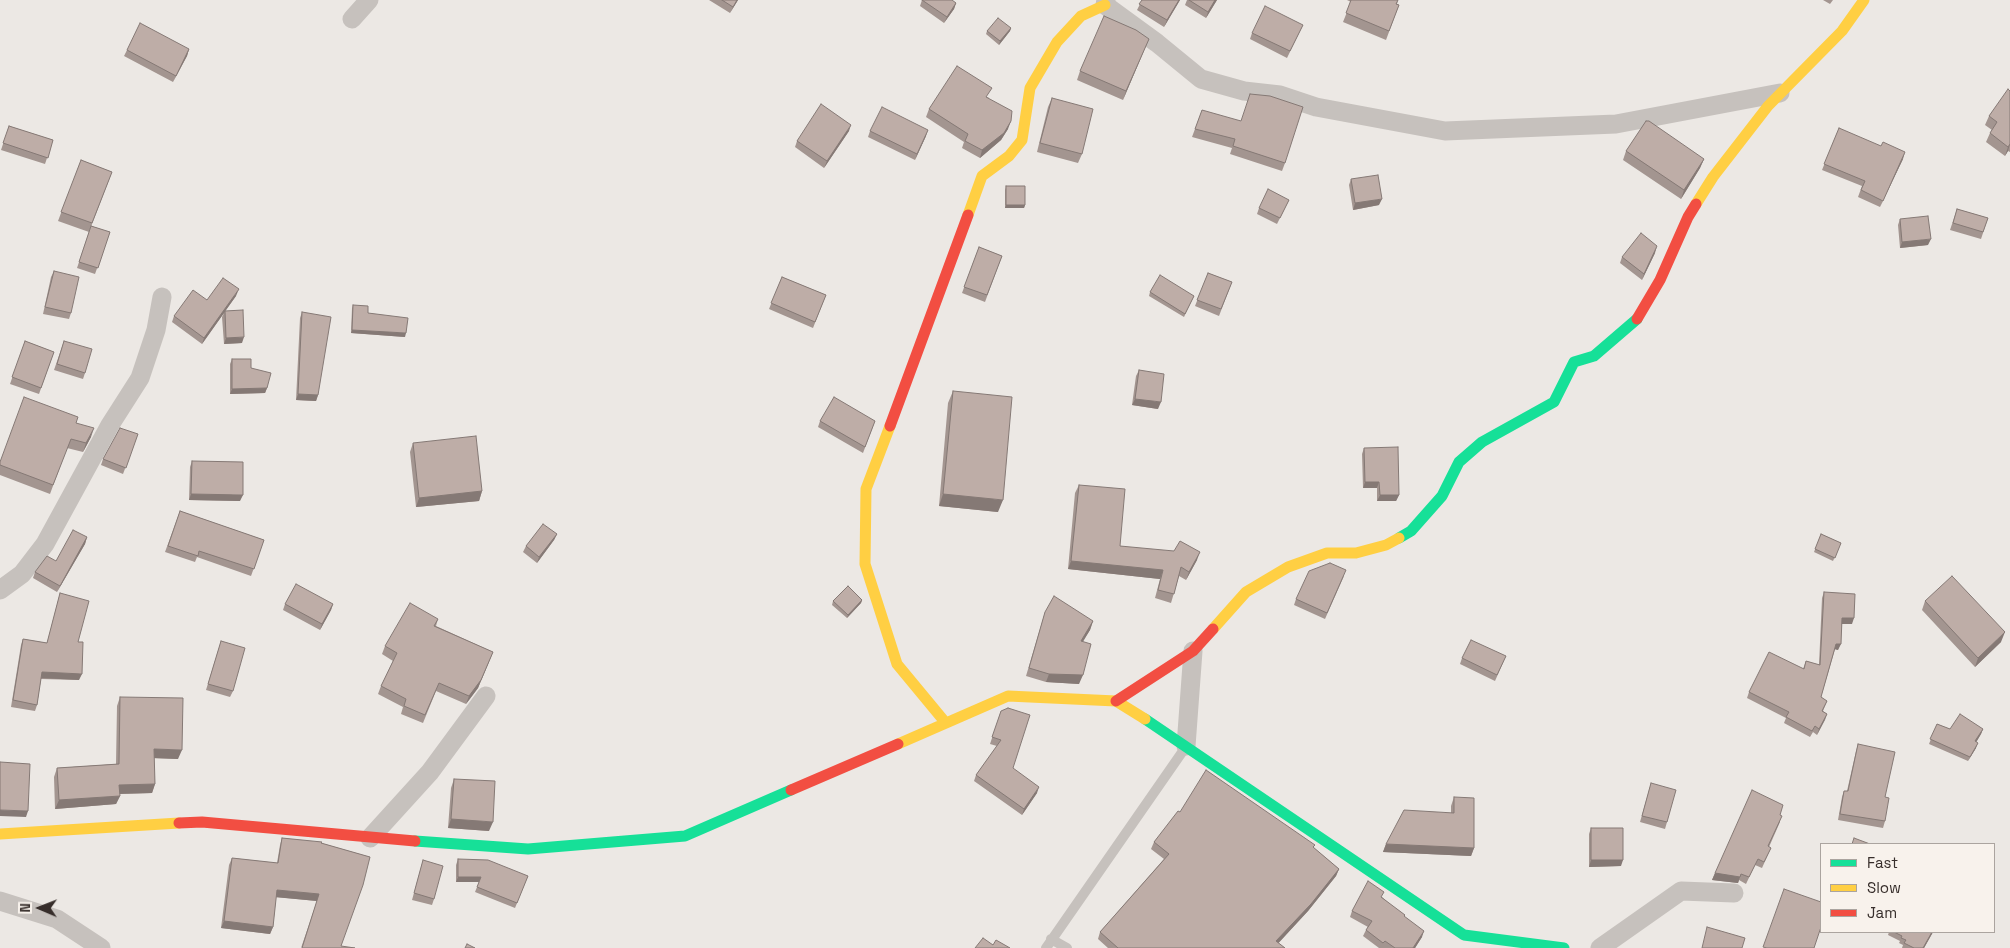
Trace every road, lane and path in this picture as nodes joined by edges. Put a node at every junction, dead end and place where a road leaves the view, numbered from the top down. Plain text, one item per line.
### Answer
1 (369, 0) edge
2 (1864, 0) edge
3 (1106, 3) edge
4 (352, 19) dead end
5 (1780, 93) junction
6 (162, 296) dead end
7 (0, 590) edge
8 (1193, 651) junction
9 (486, 696) dead end
10 (1116, 702) junction
11 (945, 722) junction
12 (1186, 746) junction
13 (0, 834) edge
14 (370, 838) junction
15 (1734, 893) dead end
16 (0, 901) edge
17 (1459, 942) edge
18 (1049, 943) edge
19 (101, 948) edge
20 (1067, 948) edge
21 (1564, 948) edge
22 (1600, 948) edge

1 - 4 street
2 - 5 street
3 - 5 street
3 - 11 street
5 - 8 street
6 - 7 street
8 - 10 street
8 - 12 street
9 - 14 street
10 - 11 street
10 - 12 street
11 - 14 street
12 - 17 street
12 - 18 lane
13 - 14 street
15 - 22 street
16 - 19 street
17 - 21 street
18 - 20 lane

